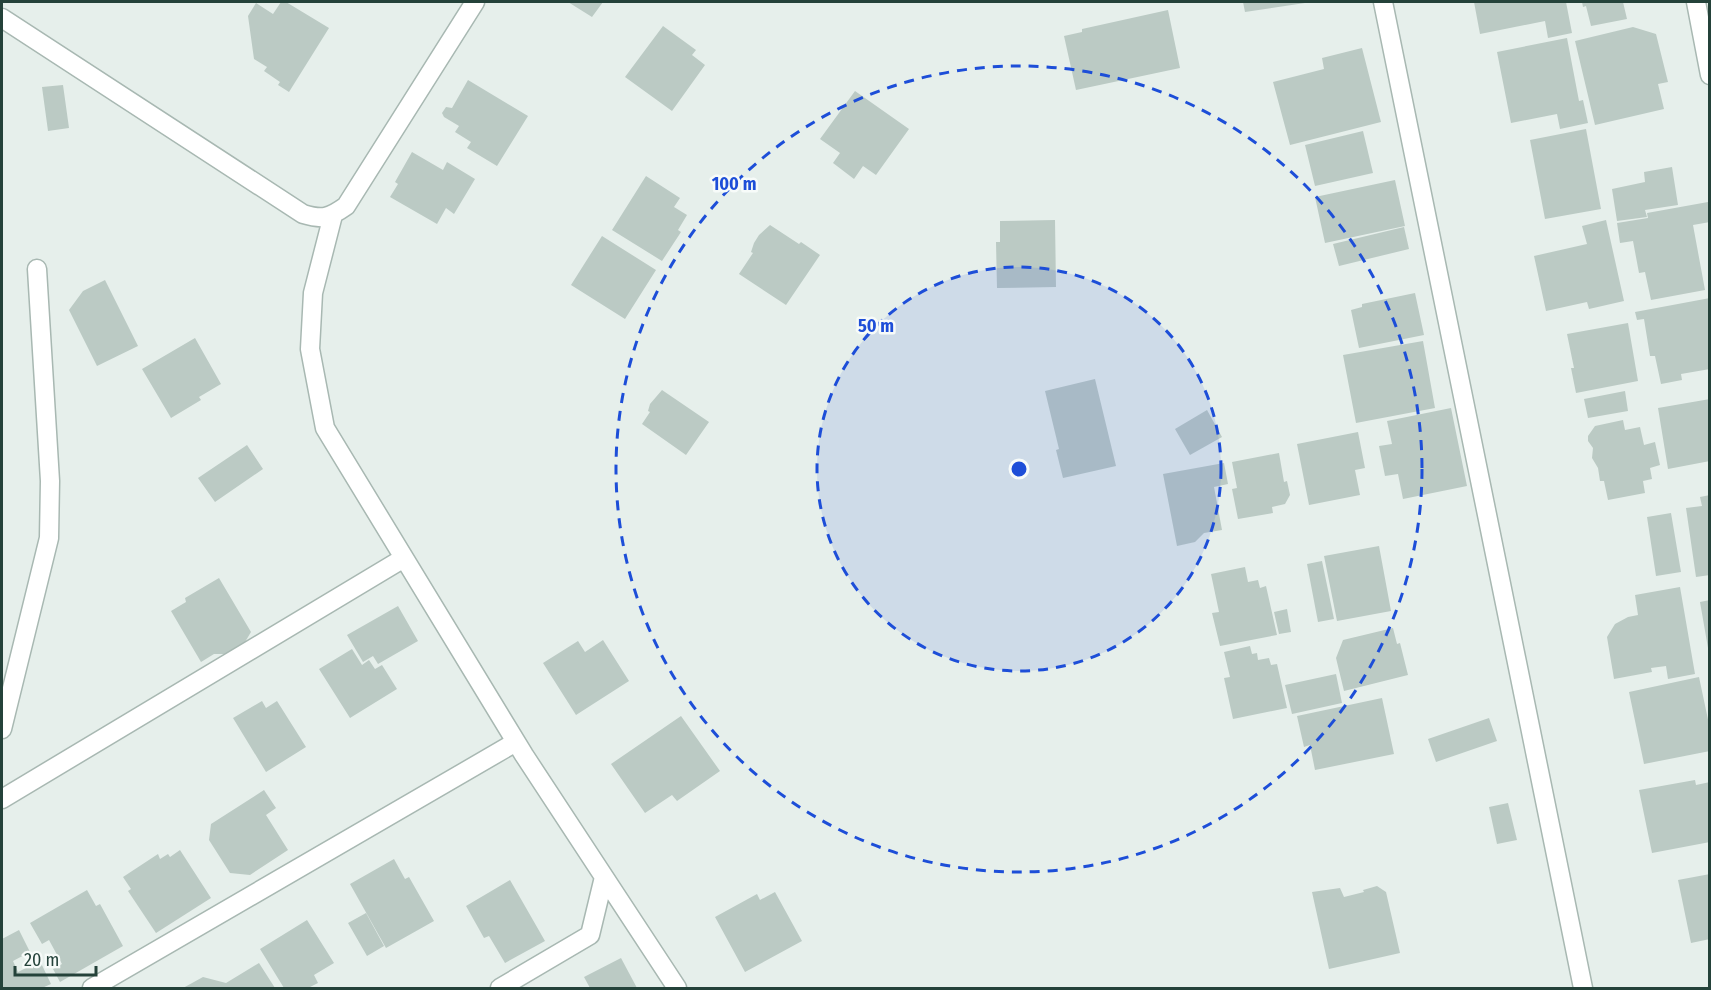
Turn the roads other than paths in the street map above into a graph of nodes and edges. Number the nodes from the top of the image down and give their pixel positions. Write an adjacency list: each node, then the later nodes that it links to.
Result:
1 (475, 2): 6 (street)
2 (1383, 2): 16 (street)
3 (1696, 2): 5 (street)
4 (2, 18): 6 (street)
5 (1710, 75)
6 (333, 215): 8 (street)
7 (37, 269): 9 (street)
8 (404, 558): 10 (street); 11 (street)
9 (2, 729)
10 (516, 742): 12 (street); 13 (street)
11 (2, 800)
12 (604, 877): 14 (street); 15 (street)
13 (92, 988)
14 (500, 988)
15 (677, 988)
16 (1583, 988)

